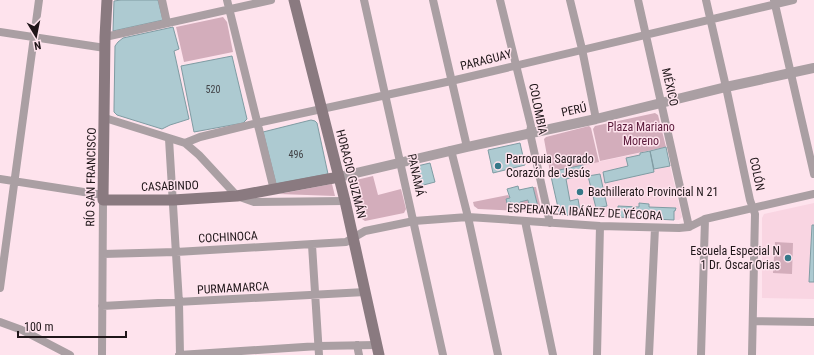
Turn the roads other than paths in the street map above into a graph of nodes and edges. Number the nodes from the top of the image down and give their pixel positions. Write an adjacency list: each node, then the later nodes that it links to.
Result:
1 (39, 0): 20 (street)
2 (107, 0): 21 (main road, RÍO SAN FRANCISCO)
3 (162, 0): 17 (street)
4 (227, 0): 15 (street)
5 (271, 0): 15 (street)
6 (294, 0): 30 (main road, HORACIO GUZMÁN)
7 (364, 0): 28 (street, PANAMÁ)
8 (433, 0): 26 (street)
9 (500, 0): 23 (street, COLOMBIA)
10 (570, 0): 22 (street)
11 (638, 0): 19 (street, MÉXICO)
12 (706, 0): 16 (street, COLÓN)
13 (793, 0): 14 (street, PARAGUAY)
14 (775, 2): 16 (street, PARAGUAY); 25 (street)
15 (229, 9): 17 (street); 33 (street)
16 (711, 19): 19 (street, PARAGUAY); 27 (street, COLÓN)
17 (168, 23): 21 (street)
18 (0, 32): 20 (street)
19 (646, 35): 22 (street, PARAGUAY); 29 (street, MÉXICO)
20 (34, 37): 21 (street); 43 (street)
21 (105, 42): 31 (main road, RÍO SAN FRANCISCO)
22 (582, 49): 23 (street, PARAGUAY); 32 (street)
23 (516, 65): 26 (street, PARAGUAY); 34 (street, COLOMBIA)
24 (814, 68): 25 (street, PERÚ)
25 (791, 73): 27 (street, PERÚ); 40 (street)
26 (451, 81): 28 (street, PARAGUAY); 37 (street)
27 (726, 87): 29 (street, PERÚ); 50 (street, COLÓN)
28 (386, 95): 30 (street, PARAGUAY); 39 (street, PANAMÁ)
29 (662, 103): 32 (street, PERÚ); 57 (street, MÉXICO)
30 (321, 109): 33 (street, PARAGUAY); 41 (main road, HORACIO GUZMÁN)
31 (105, 118): 35 (street); 47 (main road, RÍO SAN FRANCISCO)
32 (596, 119): 34 (street, PERÚ)
33 (257, 123): 36 (street, PARAGUAY); 44 (street)
34 (530, 133): 37 (street, PERÚ); 55 (street, COLOMBIA)
35 (169, 139): 36 (street); 48 (street)
36 (185, 143): 46 (street)
37 (467, 147): 38 (street, PERÚ)
38 (451, 150): 39 (street, PERÚ); 51 (street)
39 (401, 162): 41 (street, PERÚ); 53 (street, PANAMÁ)
40 (814, 174)
41 (339, 177): 44 (main road, CASABINDO); 49 (main road, HORACIO GUZMÁN)
42 (0, 179): 43 (street)
43 (14, 181): 47 (street); 63 (street)
44 (274, 190): 46 (main road, CASABINDO)
45 (814, 194): 50 (street, ESPERANZA IBÁÑEZ DE YÉCORA)
46 (237, 196): 48 (main road, CASABINDO); 49 (street, CASABINDO)
47 (103, 198): 48 (main road, CASABINDO); 62 (street, RÍO SAN FRANCISCO)
48 (173, 200): 61 (street)
49 (345, 200): 59 (main road, HORACIO GUZMÁN)
50 (752, 209): 52 (street, ESPERANZA IBÁÑEZ DE YÉCORA); 68 (street, COLÓN)
51 (468, 217): 53 (street, ESPERANZA IBÁÑEZ DE YÉCORA); 54 (street, ESPERANZA IBÁÑEZ DE YÉCORA); 80 (street)
52 (705, 219): 57 (street, ESPERANZA IBÁÑEZ DE YÉCORA); 84 (street)
53 (414, 221): 59 (street, ESPERANZA IBÁÑEZ DE YÉCORA); 79 (street, PANAMÁ)
54 (525, 221): 55 (street, ESPERANZA IBÁÑEZ DE YÉCORA); 81 (street)
55 (550, 223): 56 (street, ESPERANZA IBÁÑEZ DE YÉCORA)
56 (600, 226): 58 (street, ESPERANZA IBÁÑEZ DE YÉCORA); 82 (street)
57 (689, 227): 58 (street, ESPERANZA IBÁÑEZ DE YÉCORA)
58 (655, 228): 83 (street)
59 (354, 239): 60 (street, COCHINOCA); 64 (main road, HORACIO GUZMÁN)
60 (312, 245): 61 (street, COCHINOCA); 65 (street)
61 (176, 252): 62 (street, COCHINOCA); 66 (street)
62 (103, 254): 67 (street, RÍO SAN FRANCISCO)
63 (0, 288)
64 (365, 292): 65 (street, PURMAMARCA); 73 (main road, HORACIO GUZMÁN)
65 (316, 295): 66 (street, PURMAMARCA); 72 (street)
66 (179, 303): 67 (street, PURMAMARCA); 76 (street)
67 (102, 306): 75 (street, RÍO SAN FRANCISCO)
68 (753, 321): 70 (street); 85 (street, COLÓN)
69 (0, 322): 74 (street)
70 (814, 322)
71 (358, 345): 72 (street); 73 (street); 78 (street)
72 (318, 346): 76 (street); 77 (street)
73 (378, 350)
74 (70, 355)
75 (102, 355)
76 (180, 355)
77 (319, 355)
78 (359, 355)
79 (444, 355)
80 (498, 355)
81 (553, 355)
82 (597, 355)
83 (649, 355)
84 (701, 355)
85 (752, 355)

